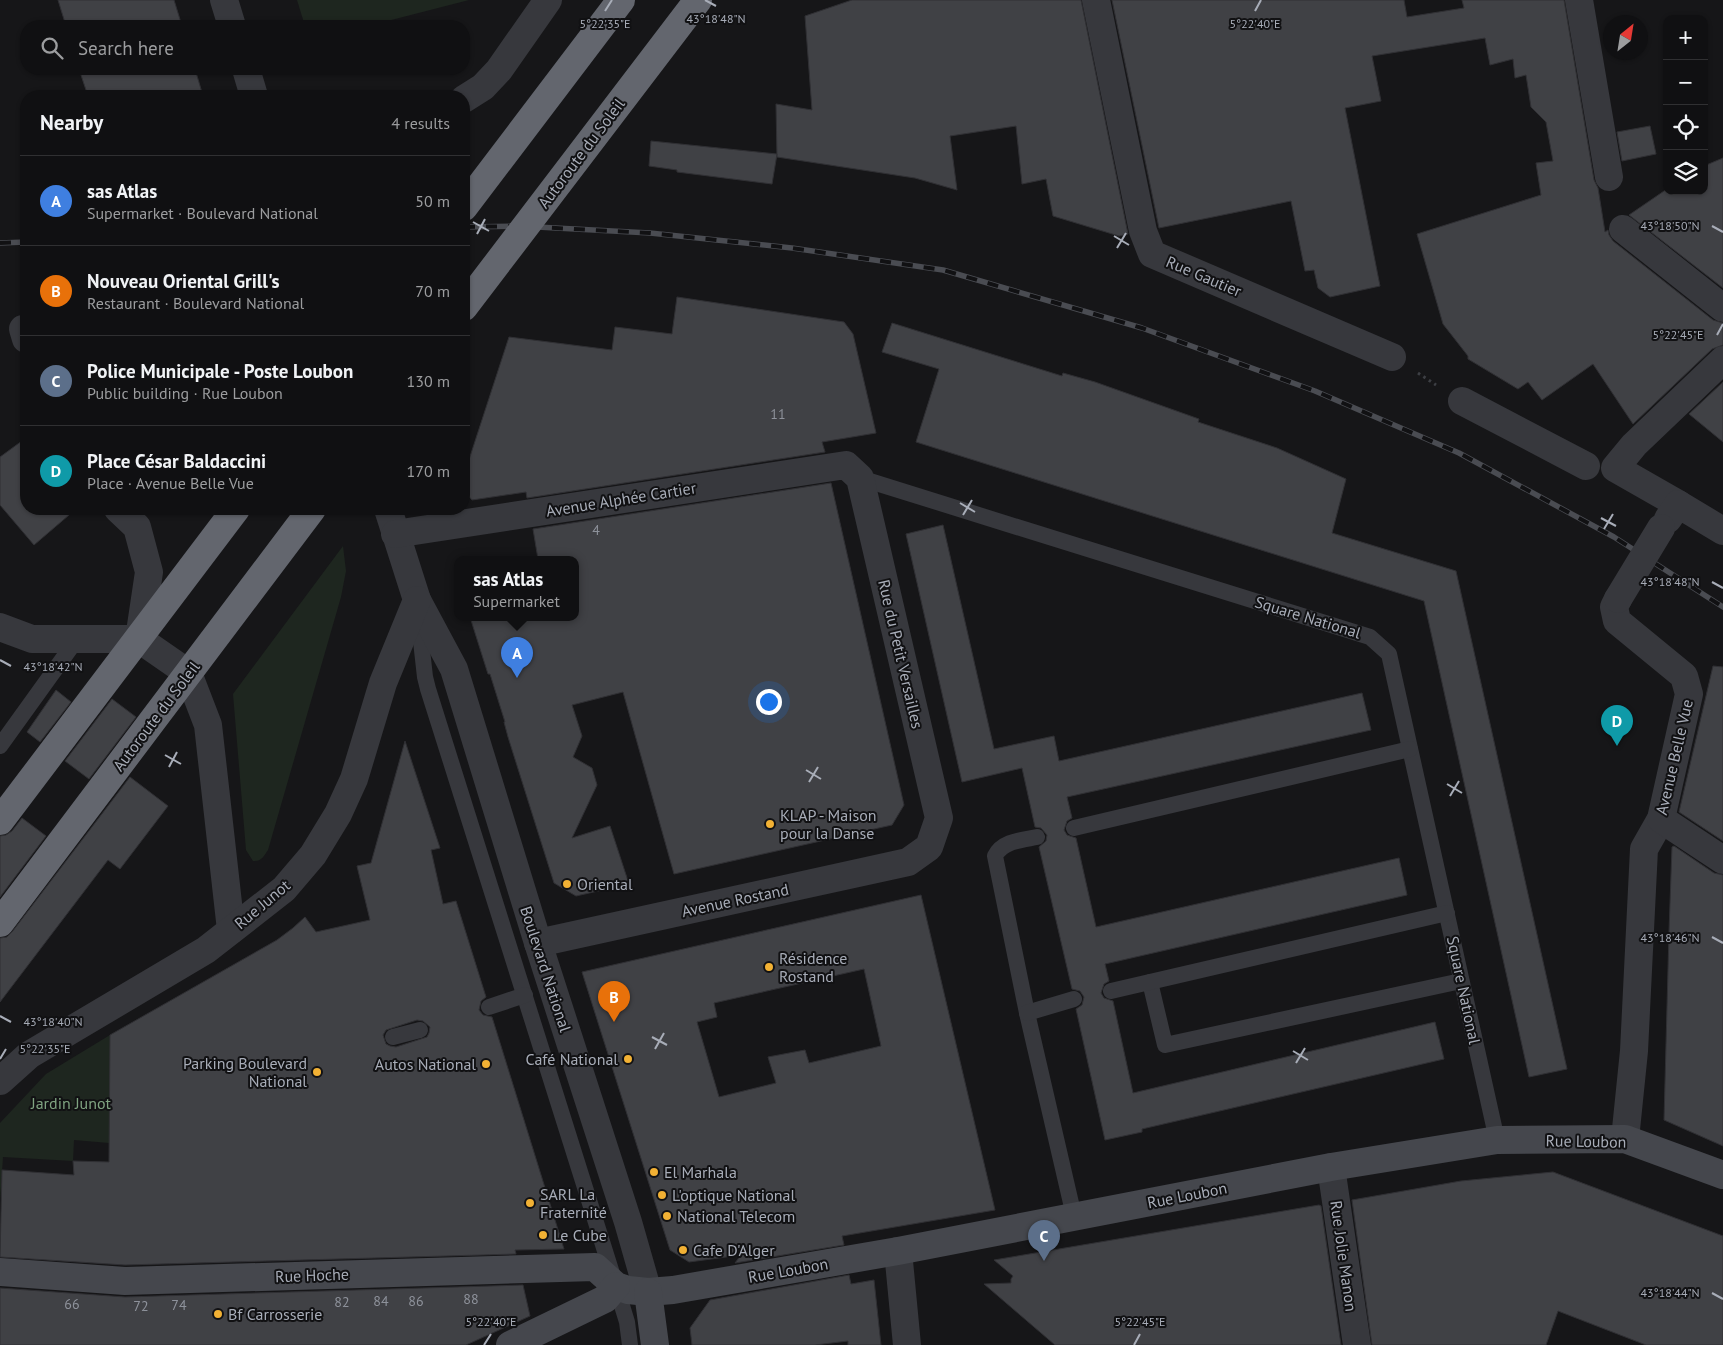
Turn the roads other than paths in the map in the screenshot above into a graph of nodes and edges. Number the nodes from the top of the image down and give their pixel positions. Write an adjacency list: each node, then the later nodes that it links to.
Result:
1 (224, 0): 7 (street)
2 (548, 0): 10 (street)
3 (621, 0): 12 (highway)
4 (698, 0): 14 (highway, Autoroute du Soleil, bridge)
5 (1096, 0): 16 (street, Rue Gautier)
6 (1579, 0): 11 (street)
7 (230, 20)
8 (248, 75): 9 (street)
9 (252, 90)
10 (470, 95)
11 (1609, 177)
12 (470, 199)
13 (1622, 229): 15 (street)
14 (470, 298)
15 (1723, 308)
16 (1392, 357)
17 (1723, 360): 21 (street)
18 (1462, 401): 19 (street)
19 (1586, 466)
20 (853, 472): 22 (street, Avenue Alphée Cartier); 34 (lane, Square National); 39 (street, Rue du Petit Versailles)
21 (1678, 504): 28 (street); 35 (street, Avenue Belle Vue, bridge)
22 (470, 513)
23 (124, 515): 32 (street)
24 (231, 515): 36 (highway, bridge)
25 (307, 515): 42 (highway, Autoroute du Soleil, bridge)
26 (448, 515): 27 (street, Avenue Alphée Cartier)
27 (391, 521): 29 (street, Boulevard National)
28 (1723, 531)
29 (417, 600): 43 (street, Rue Junot); 44 (street, Boulevard National); 45 (lane, Boulevard National)
30 (0, 627): 31 (street)
31 (77, 639): 32 (street); 33 (lane)
32 (139, 639): 43 (street)
33 (0, 746)
34 (1410, 749): 37 (lane); 41 (lane, Square National)
35 (1661, 820): 40 (street); 56 (street, Avenue Belle Vue)
36 (0, 821)
37 (1074, 828)
38 (1037, 837): 52 (lane)
39 (928, 847): 44 (street, Avenue Rostand)
40 (1723, 860)
41 (1447, 913): 46 (lane, Square National); 47 (lane)
42 (0, 923)
43 (231, 930): 55 (street, Rue Junot)
44 (538, 943): 45 (lane); 64 (street, Boulevard National)
45 (510, 950): 49 (lane, Boulevard National)
46 (1461, 980): 47 (lane); 57 (lane, Square National)
47 (1150, 982): 48 (lane)
48 (1111, 991)
49 (525, 995): 51 (lane); 63 (lane, Boulevard National)
50 (1074, 999): 52 (lane)
51 (489, 1007)
52 (1027, 1013): 60 (lane)
53 (420, 1030): 54 (lane)
54 (393, 1037)
55 (0, 1081)
56 (1625, 1139): 57 (street, Rue Loubon); 59 (street, Rue Loubon)
57 (1497, 1140): 58 (street, Rue Loubon)
58 (1331, 1168): 60 (street, Rue Loubon); 69 (street, Rue Jolie Manon)
59 (1723, 1175)
60 (1074, 1216): 61 (street, Rue Loubon)
61 (898, 1251): 64 (street, Rue Loubon); 68 (street)
62 (0, 1272): 63 (street, Rue Hoche)
63 (616, 1286): 64 (street, Rue Loubon); 65 (street); 66 (lane, Boulevard National)
64 (648, 1292): 67 (street, Boulevard National)
65 (510, 1345)
66 (630, 1345)
67 (655, 1345)
68 (907, 1345)
69 (1357, 1345)

